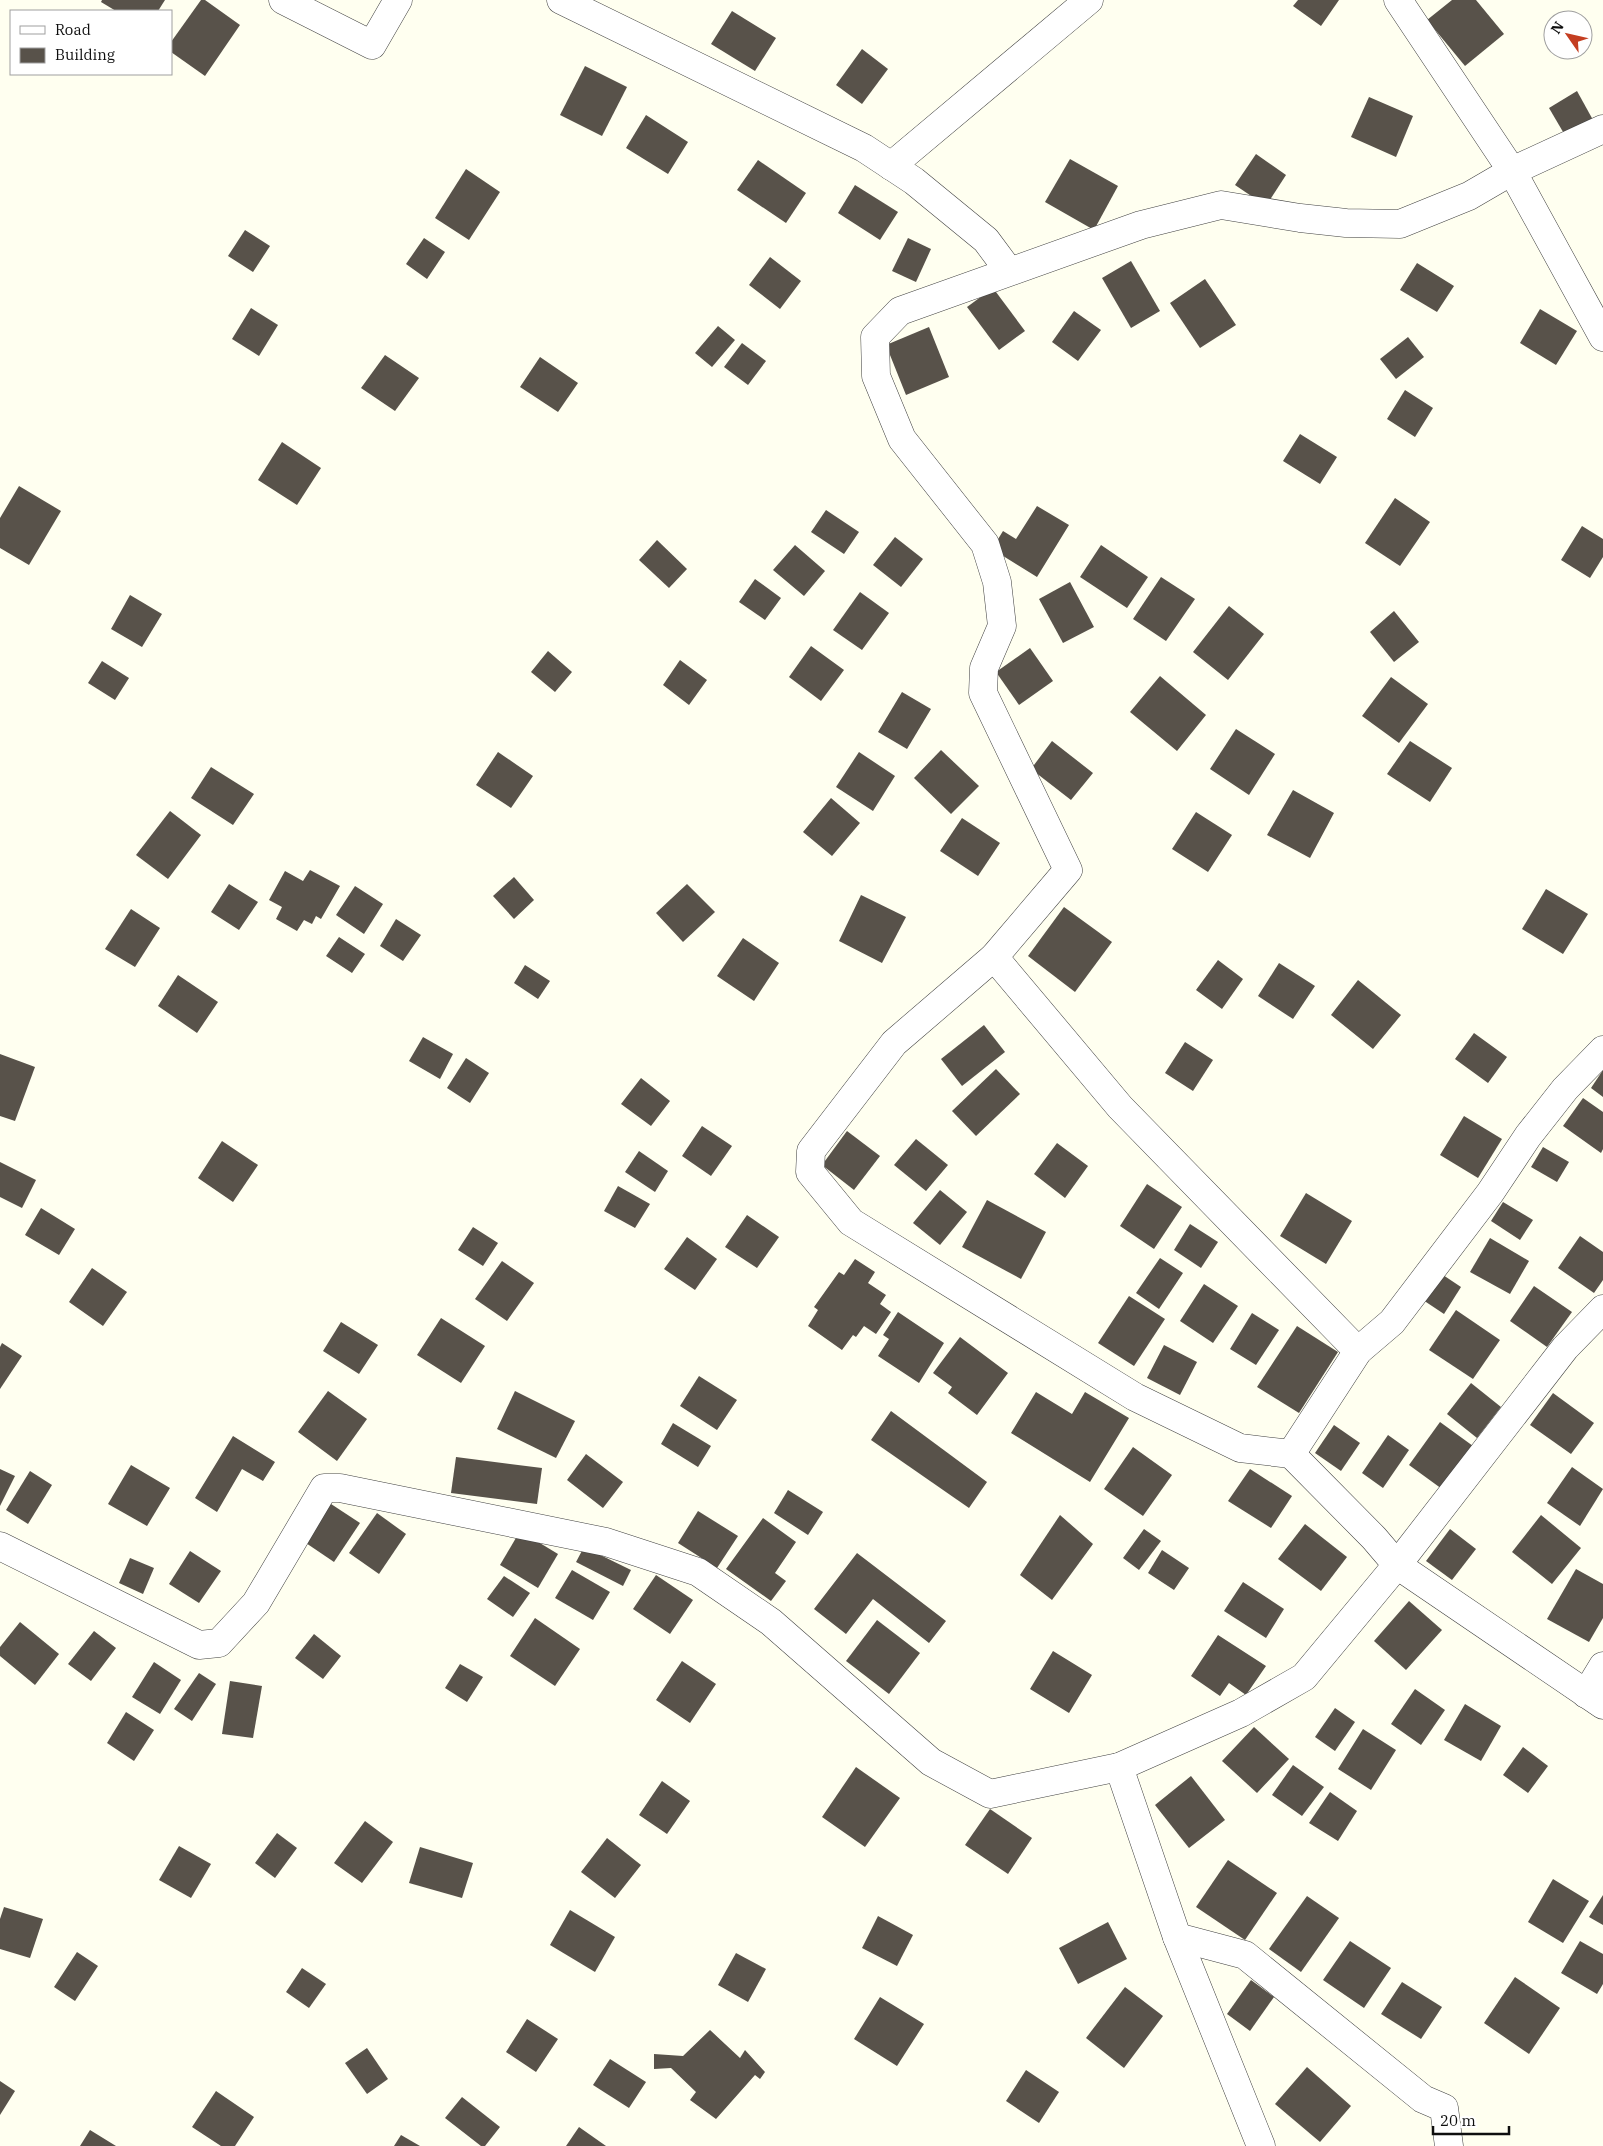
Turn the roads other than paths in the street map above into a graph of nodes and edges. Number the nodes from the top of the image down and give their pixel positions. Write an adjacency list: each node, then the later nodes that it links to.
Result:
1 (283, 0): 2 (street)
2 (398, 0)
3 (561, 0): 7 (street)
4 (1089, 0): 7 (street)
5 (1398, 0): 8 (street)
6 (1603, 129): 8 (street)
7 (891, 166): 9 (street)
8 (1512, 171): 9 (street); 10 (street)
9 (1010, 271): 11 (street)
10 (1603, 337)
11 (994, 957): 14 (street); 15 (street)
12 (1603, 1050): 14 (street)
13 (1603, 1309): 17 (street)
14 (1358, 1351): 15 (street)
15 (1291, 1454): 17 (street)
16 (0, 1546): 20 (street)
17 (1397, 1566): 19 (street); 20 (street)
18 (1603, 1666): 19 (street)
19 (1594, 1700)
20 (1118, 1767): 21 (street)
21 (1177, 1937): 22 (street); 23 (street)
22 (1261, 2146)
23 (1449, 2146)

